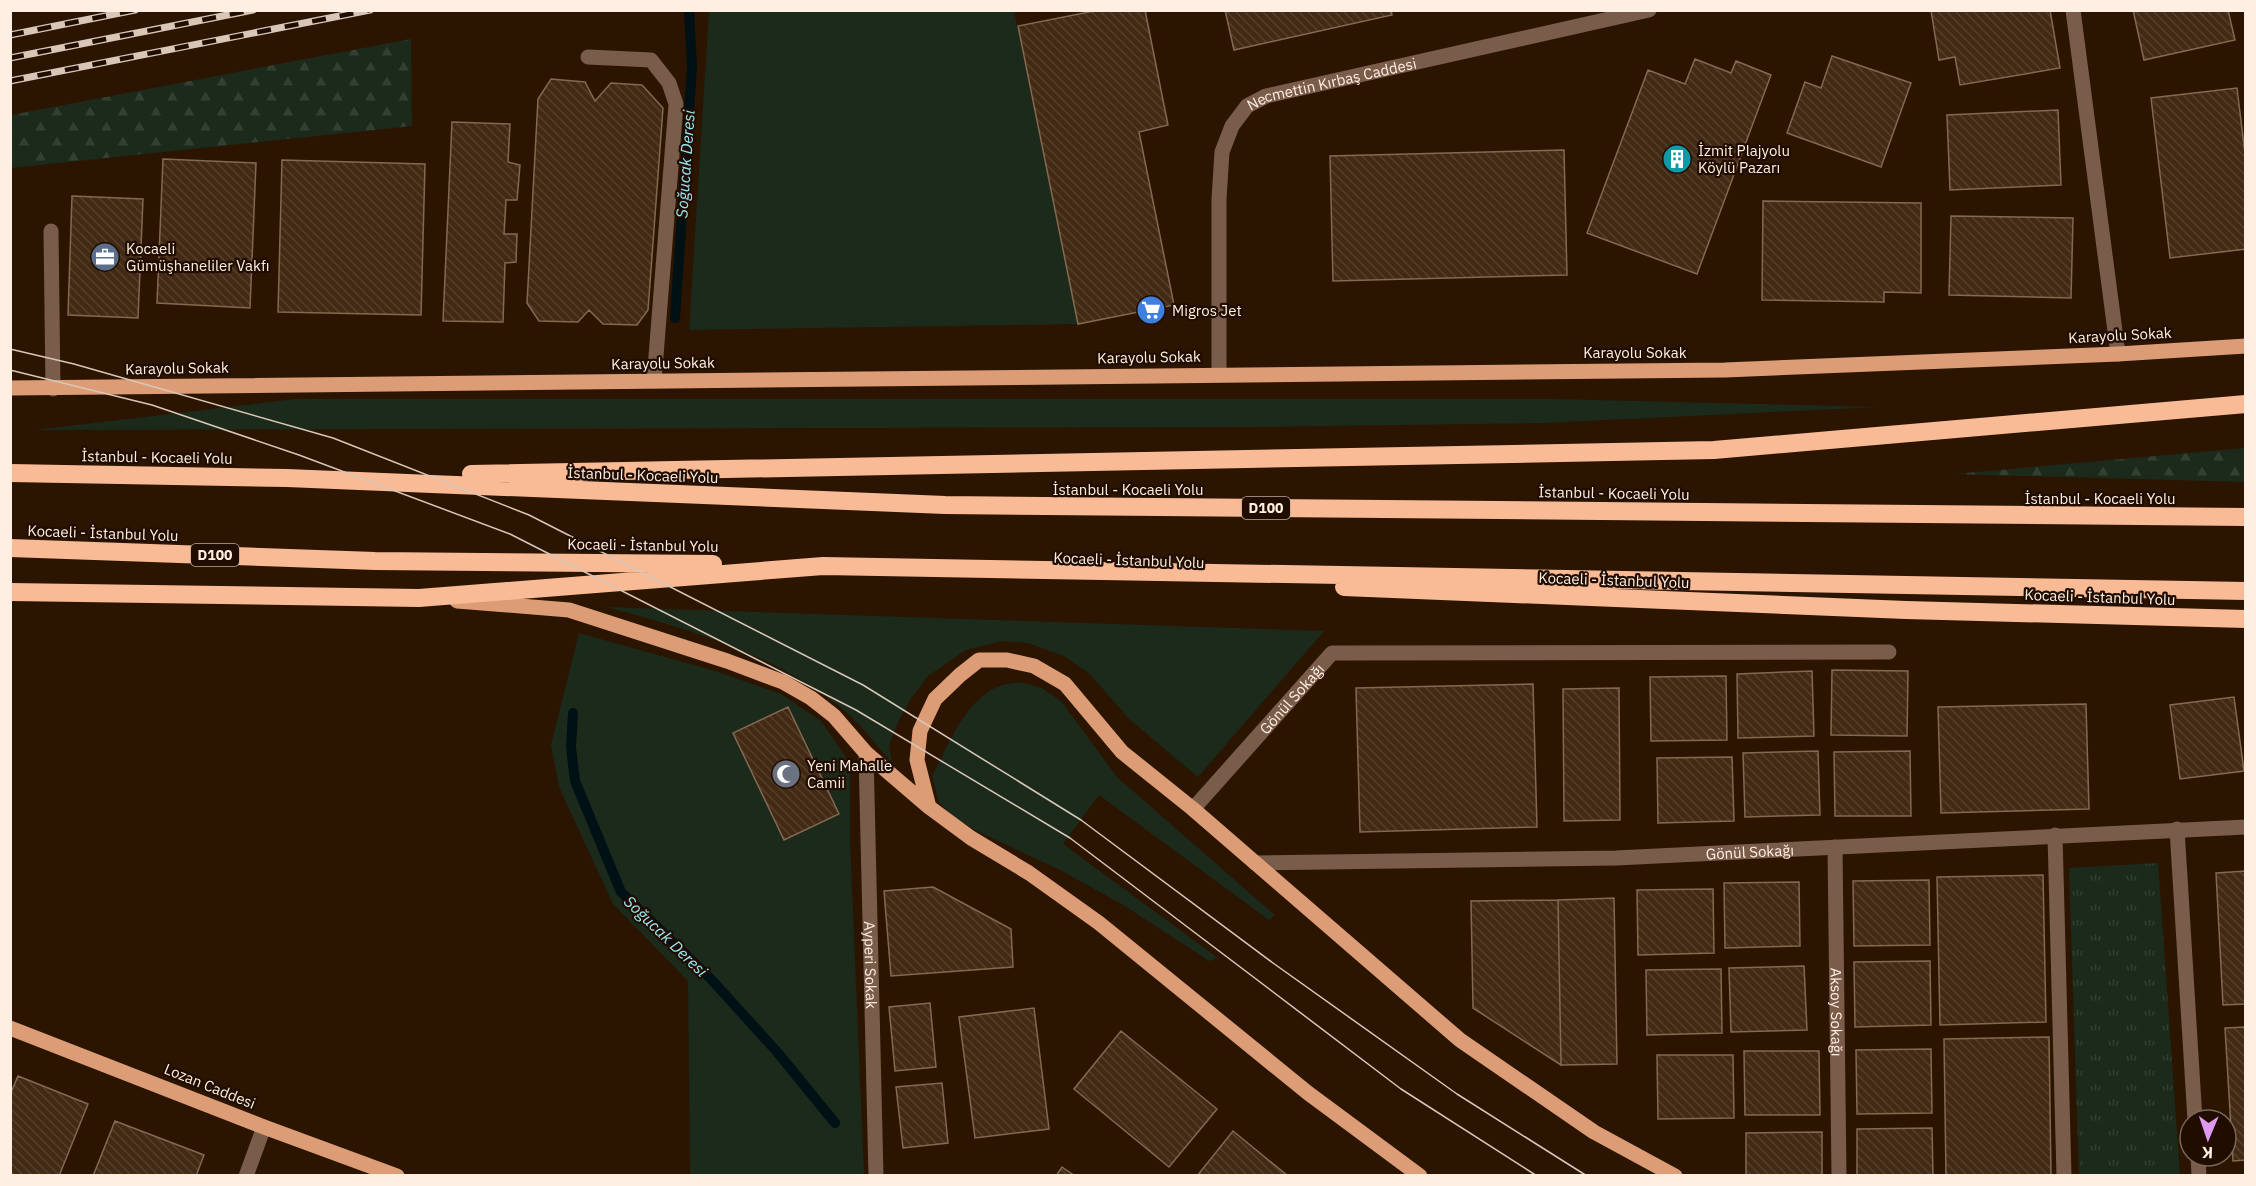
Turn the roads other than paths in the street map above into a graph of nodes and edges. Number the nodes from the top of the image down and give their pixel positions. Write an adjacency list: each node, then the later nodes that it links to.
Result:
1 (1649, 10): 7 (street, Necmettin Kırbaş Caddesi)
2 (2073, 10): 6 (street)
3 (588, 57): 8 (street)
4 (51, 231): 10 (street)
5 (2246, 346): 6 (main road, Karayolu Sokak)
6 (2118, 354): 7 (main road, Karayolu Sokak)
7 (1219, 374): 8 (main road, Karayolu Sokak)
8 (654, 381): 10 (main road, Karayolu Sokak)
9 (10, 388): 10 (main road)
10 (53, 389): 11 (main road)
11 (10, 397)
12 (2246, 404): 14 (highway)
13 (10, 472): 14 (highway, İstanbul - Kocaeli Yolu / D100)
14 (287, 478): 15 (highway, İstanbul - Kocaeli Yolu / D100)
15 (2246, 517)
16 (10, 548): 17 (highway, Kocaeli - İstanbul Yolu / D100)
17 (823, 566): 18 (highway); 20 (highway); 21 (highway, Kocaeli - İstanbul Yolu / D100)
18 (2246, 591)
19 (10, 592): 20 (highway)
20 (419, 598): 23 (main road)
21 (2246, 618)
22 (1889, 652): 25 (street, Gönül Sokağı)
23 (866, 753): 24 (main road); 36 (street, Ayperi Sokak)
24 (929, 807): 25 (main road); 37 (main road)
25 (1192, 809): 30 (main road)
26 (2246, 827): 27 (street, Gönül Sokağı)
27 (2177, 829): 28 (street, Gönül Sokağı); 32 (street)
28 (2055, 836): 29 (street, Gönül Sokağı); 40 (street)
29 (1835, 847): 30 (street, Gönül Sokağı); 39 (street, Aksoy Sokağı)
30 (1255, 863): 38 (main road)
31 (10, 1028): 33 (main road, Lozan Caddesi)
32 (2194, 1108)
33 (264, 1126): 34 (street); 35 (main road, Lozan Caddesi)
34 (246, 1176)
35 (397, 1176)
36 (876, 1176)
37 (1420, 1176)
38 (1675, 1176)
39 (1839, 1176)
40 (2064, 1176)

